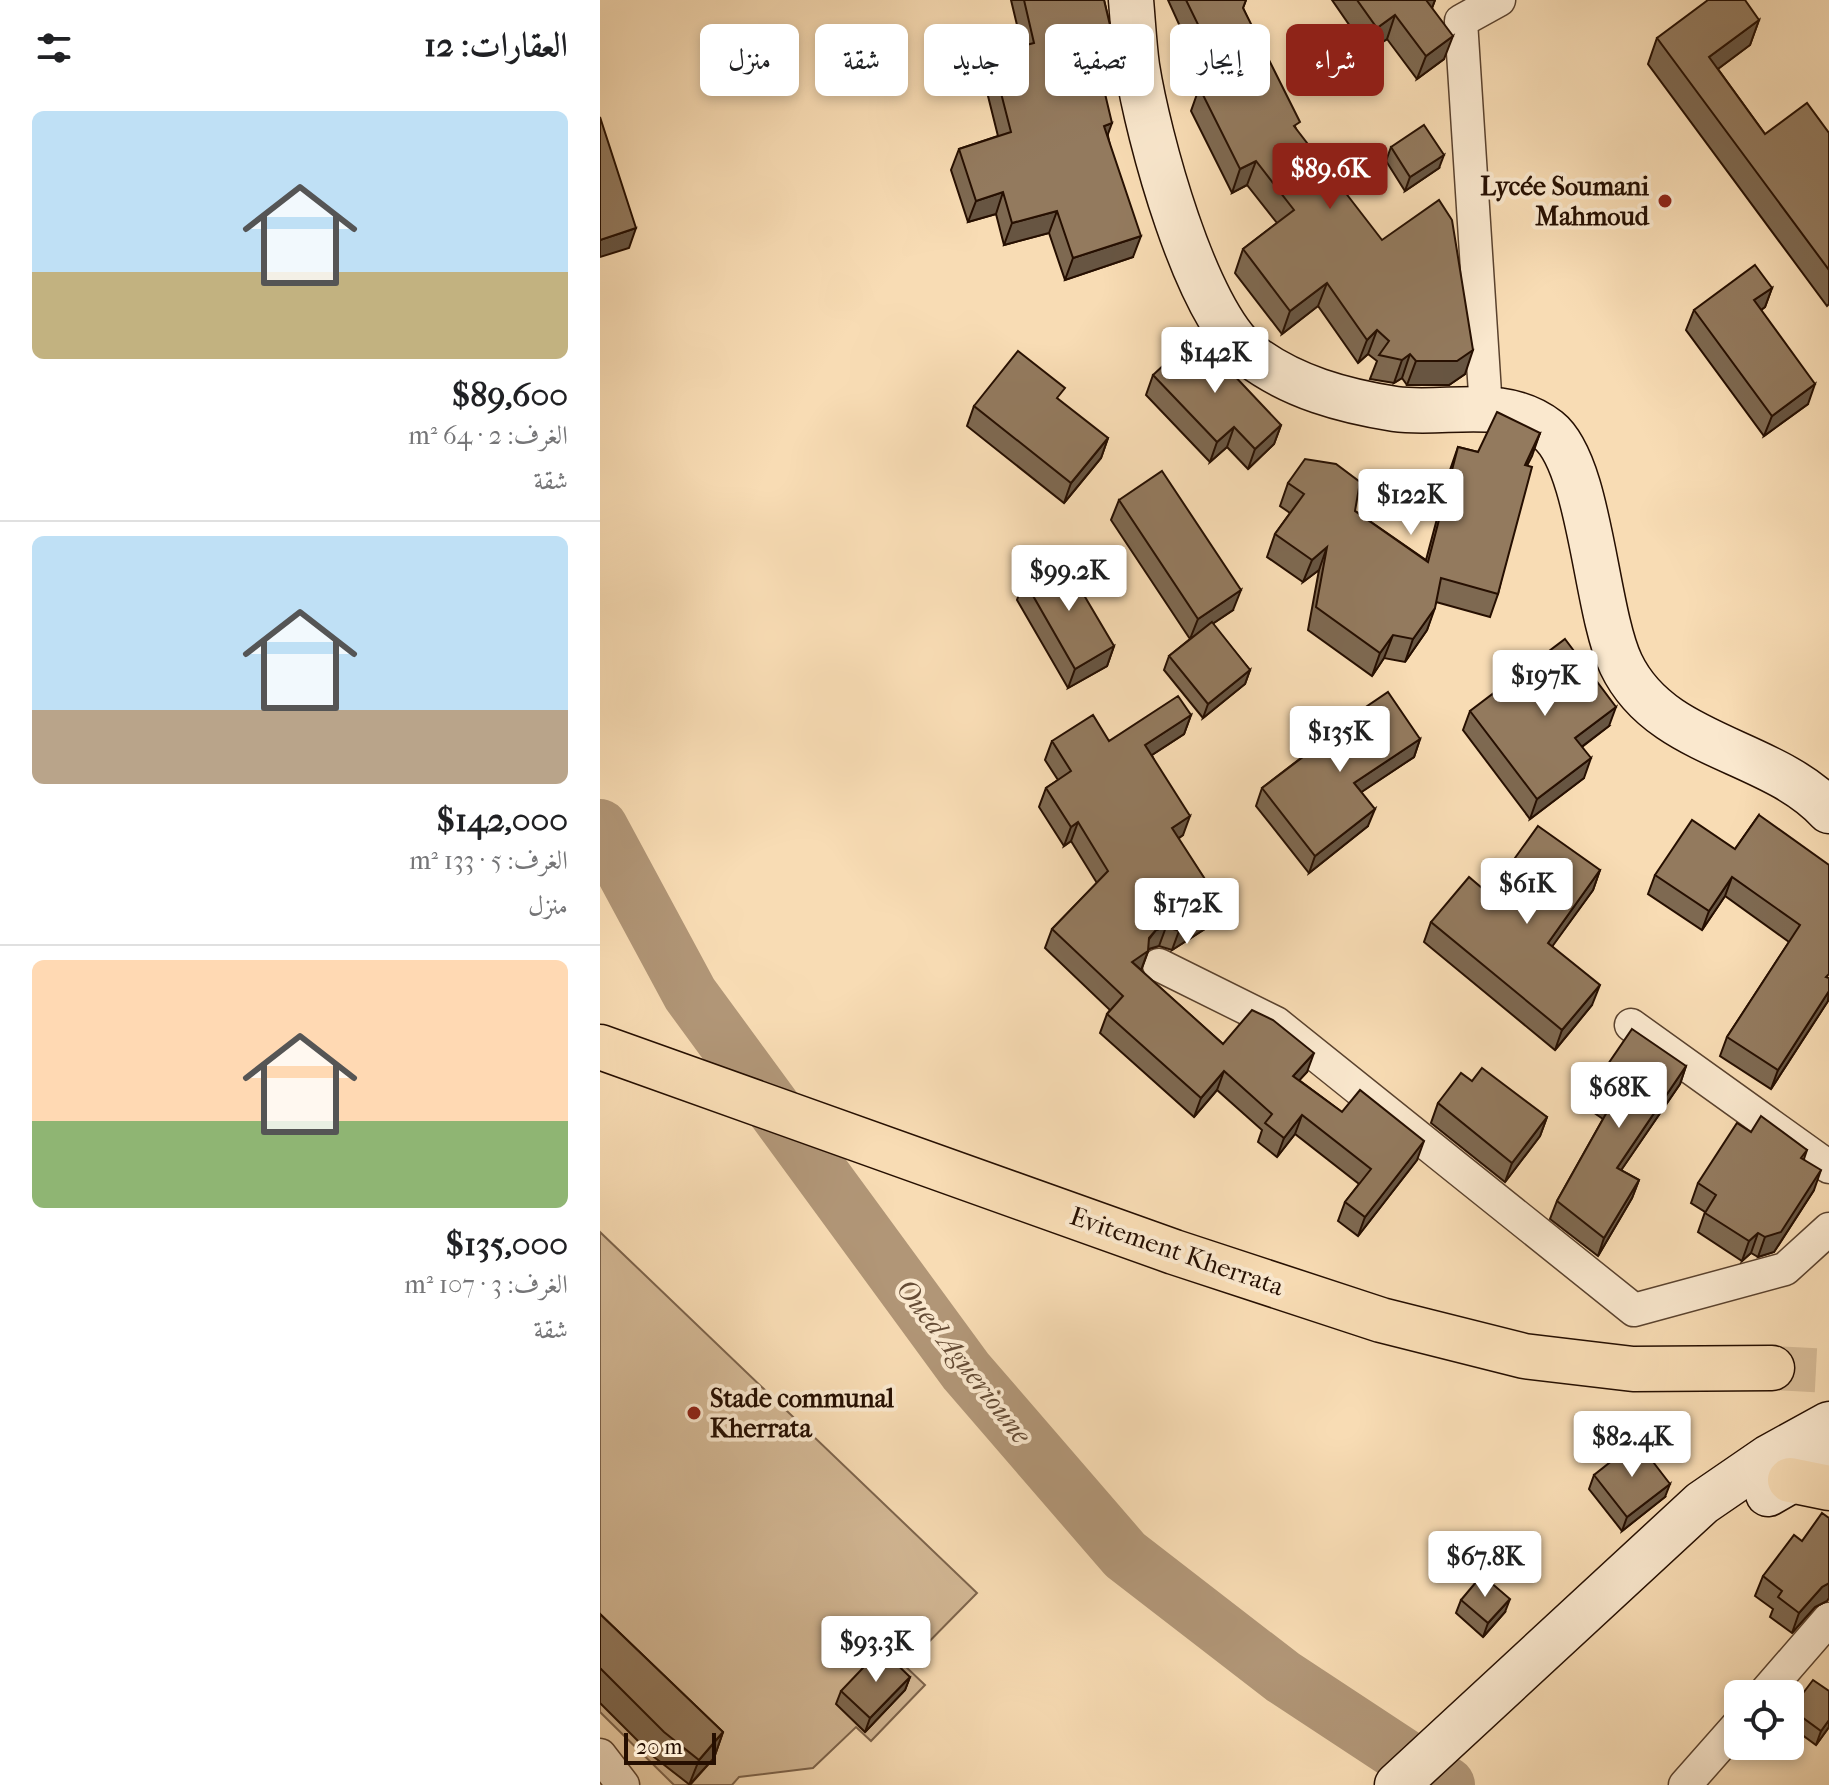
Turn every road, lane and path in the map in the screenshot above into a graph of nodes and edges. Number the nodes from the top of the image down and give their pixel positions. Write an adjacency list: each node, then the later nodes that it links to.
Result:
1 (1131, 0): 4 (main road)
2 (1499, 0): 3 (street)
3 (1460, 11): 4 (street)
4 (1486, 409): 5 (main road)
5 (1829, 811)
6 (1159, 965): 10 (street)
7 (1631, 1025): 9 (street)
8 (600, 1047): 11 (main road, Evitement Kherrata)
9 (1829, 1167)
10 (1829, 1229)
11 (1772, 1368)
12 (1829, 1424): 15 (main road)
13 (1829, 1459): 14 (main road)
14 (1810, 1484): 15 (main road)
15 (1624, 1578): 21 (main road)
16 (1829, 1619): 17 (street)
17 (1776, 1680)
18 (1724, 1741): 22 (street)
19 (600, 1755): 20 (street)
20 (623, 1785)
21 (1397, 1785)
22 (1685, 1785)

